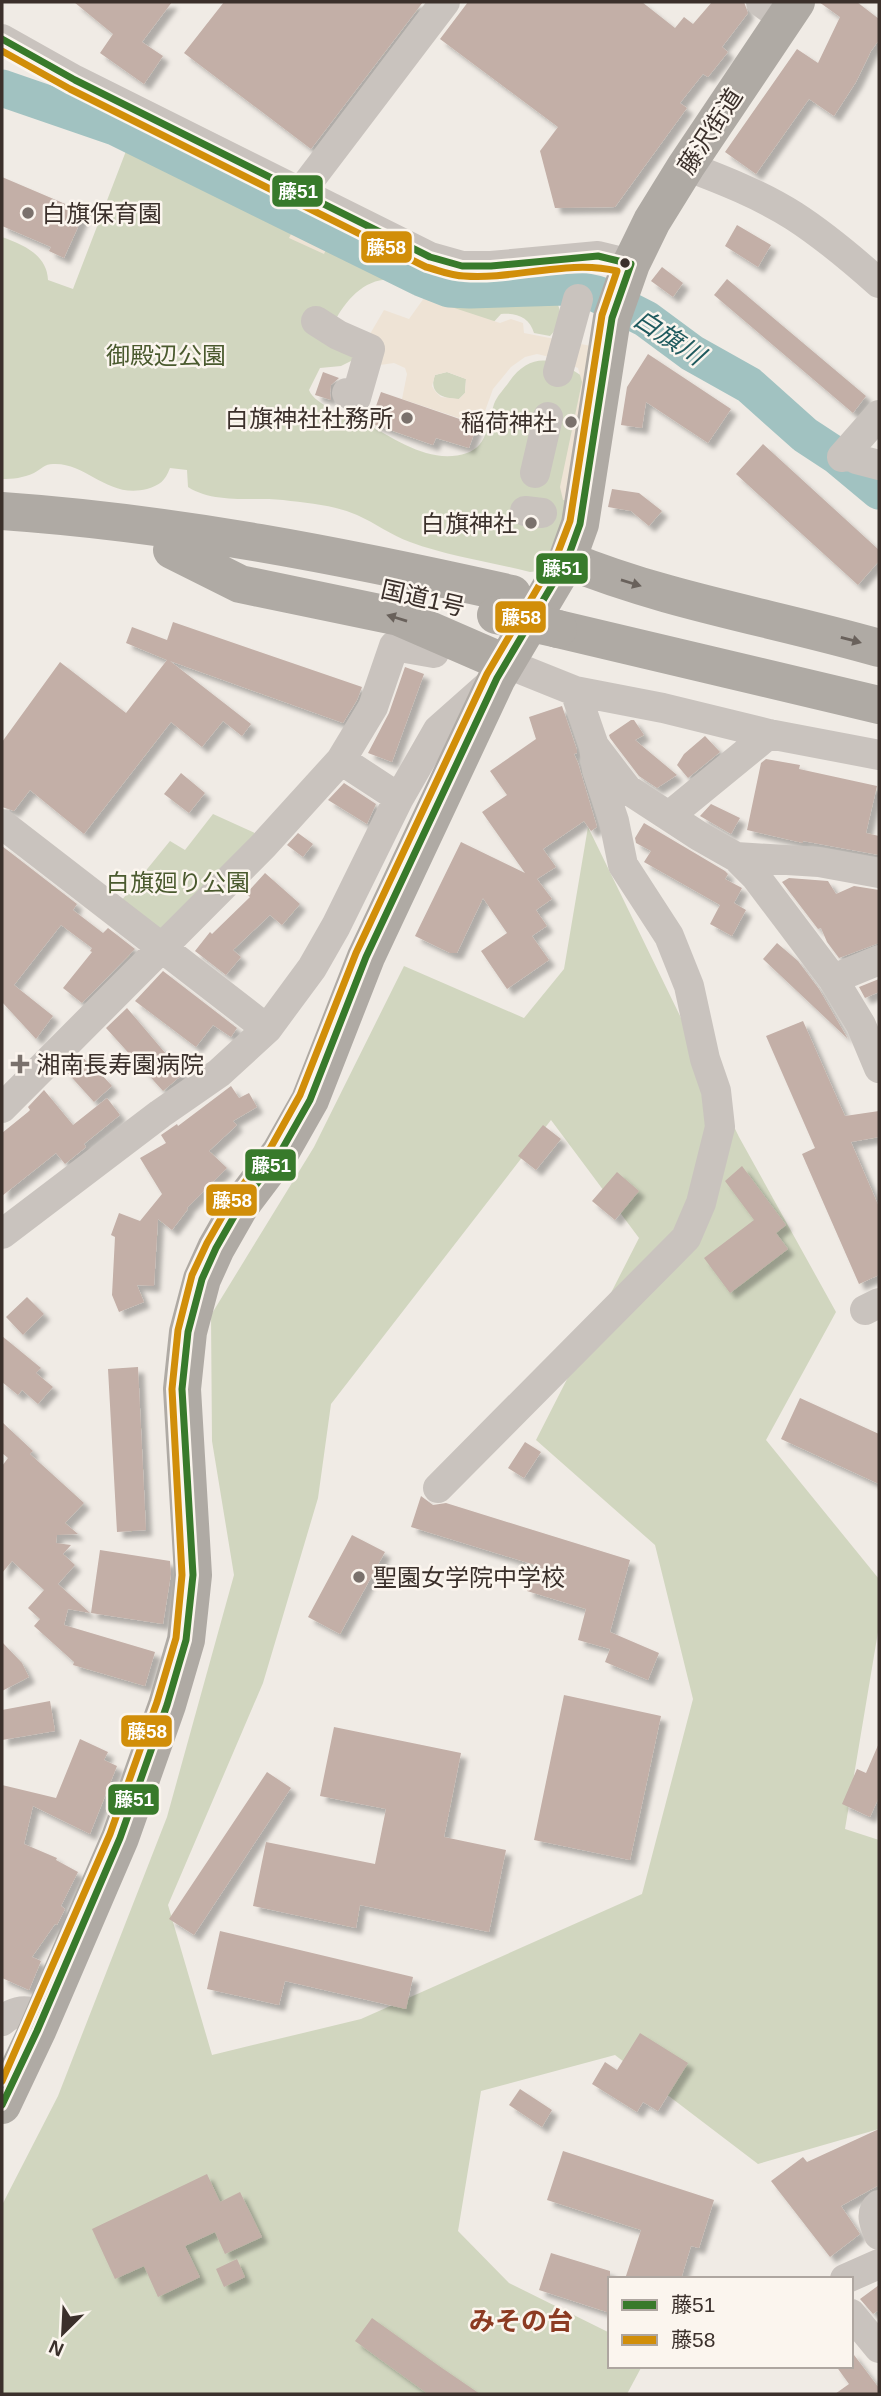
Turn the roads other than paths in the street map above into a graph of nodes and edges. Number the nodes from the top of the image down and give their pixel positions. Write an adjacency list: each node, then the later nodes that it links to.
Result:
1 (445, 2): 5 (street)
2 (780, 7): 4 (highway, 藤沢街道)
3 (2, 39): 5 (street)
4 (686, 166): 6 (street); 7 (highway, 藤沢街道)
5 (300, 193): 7 (street)
6 (879, 283)
7 (621, 293): 19 (highway, 藤沢街道)
8 (578, 299): 10 (street)
9 (316, 321): 11 (street)
10 (558, 372)
11 (347, 393)
12 (879, 415): 14 (street)
13 (548, 417): 15 (street)
14 (879, 465)
15 (534, 502)
16 (2, 512): 20 (highway, 国道1号)
17 (2, 534): 18 (highway, 国道1号)
18 (172, 551): 20 (highway, 国道1号); 24 (highway, one-way to 18)
19 (567, 560): 22 (highway, one-way to 22); 24 (highway, 藤沢街道)
20 (504, 604): 21 (highway, 国道1号, bridge)
21 (565, 619): 25 (highway, 国道1号); 27 (highway, 国道1号)
22 (879, 648)
23 (434, 653): 31 (street)
24 (501, 671): 26 (street); 32 (street); 45 (highway, 藤沢街道)
25 (879, 681)
26 (575, 691): 28 (street); 29 (street)
27 (879, 705)
28 (769, 734): 30 (street); 33 (street)
29 (594, 746): 33 (street); 44 (street)
30 (878, 756)
31 (341, 760): 32 (street); 37 (street)
32 (399, 798): 40 (street)
33 (669, 816): 35 (street)
34 (2, 824): 37 (street)
35 (736, 857): 36 (street); 39 (street)
36 (879, 873)
37 (163, 947): 40 (street); 42 (street)
38 (879, 960): 39 (street)
39 (833, 979): 41 (street)
40 (267, 1028): 43 (street)
41 (879, 1068)
42 (2, 1108)
43 (2, 1234)
44 (438, 1488)
45 (44, 2014): 46 (street); 47 (highway, 藤沢街道)
46 (2, 2021)
47 (2, 2105)
48 (879, 2204): 49 (street)
49 (879, 2235)
50 (879, 2264): 51 (street)
51 (850, 2277)
52 (853, 2316): 53 (street)
53 (879, 2348)

